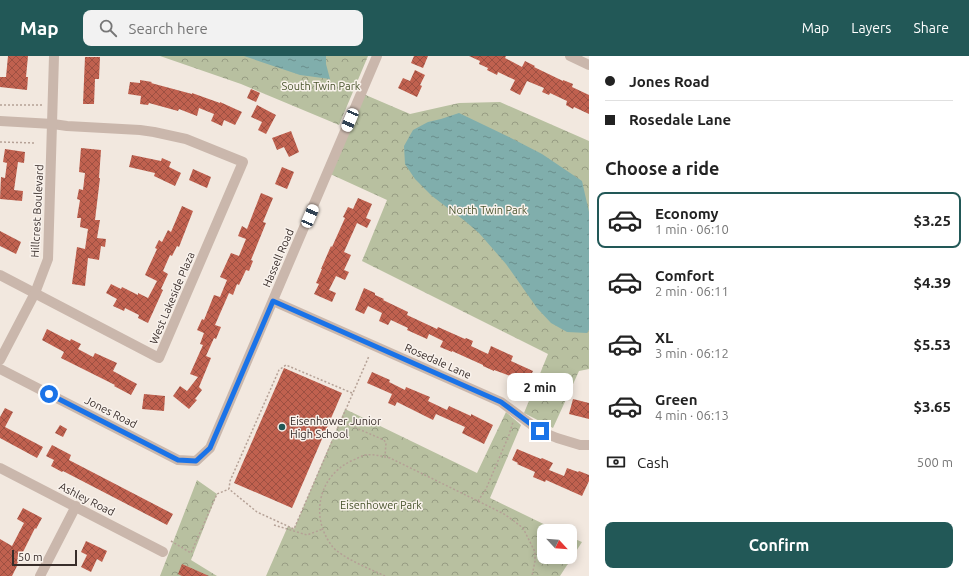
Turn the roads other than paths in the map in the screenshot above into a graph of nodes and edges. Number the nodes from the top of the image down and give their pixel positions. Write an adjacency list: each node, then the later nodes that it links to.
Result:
1 (54, 56): 6 (street, Hillcrest Boulevard)
2 (377, 56): 9 (street, Hassell Road)
3 (570, 56): 4 (street)
4 (589, 64)
5 (0, 121): 6 (street)
6 (53, 124): 8 (street, Hillcrest Boulevard); 8 (street, West Lakeside Plaza)
7 (0, 275): 8 (street)
8 (35, 293): 10 (street, Hillcrest Boulevard)
9 (273, 301): 12 (street, Rosedale Lane); 13 (street, Hassell Road)
10 (0, 360)
11 (0, 369): 13 (street, Jones Road)
12 (589, 445)
13 (210, 448)
14 (0, 468): 15 (street, Ashley Road)
15 (76, 506): 16 (street, Ashley Road); 17 (street)
16 (163, 552)
17 (40, 576)

